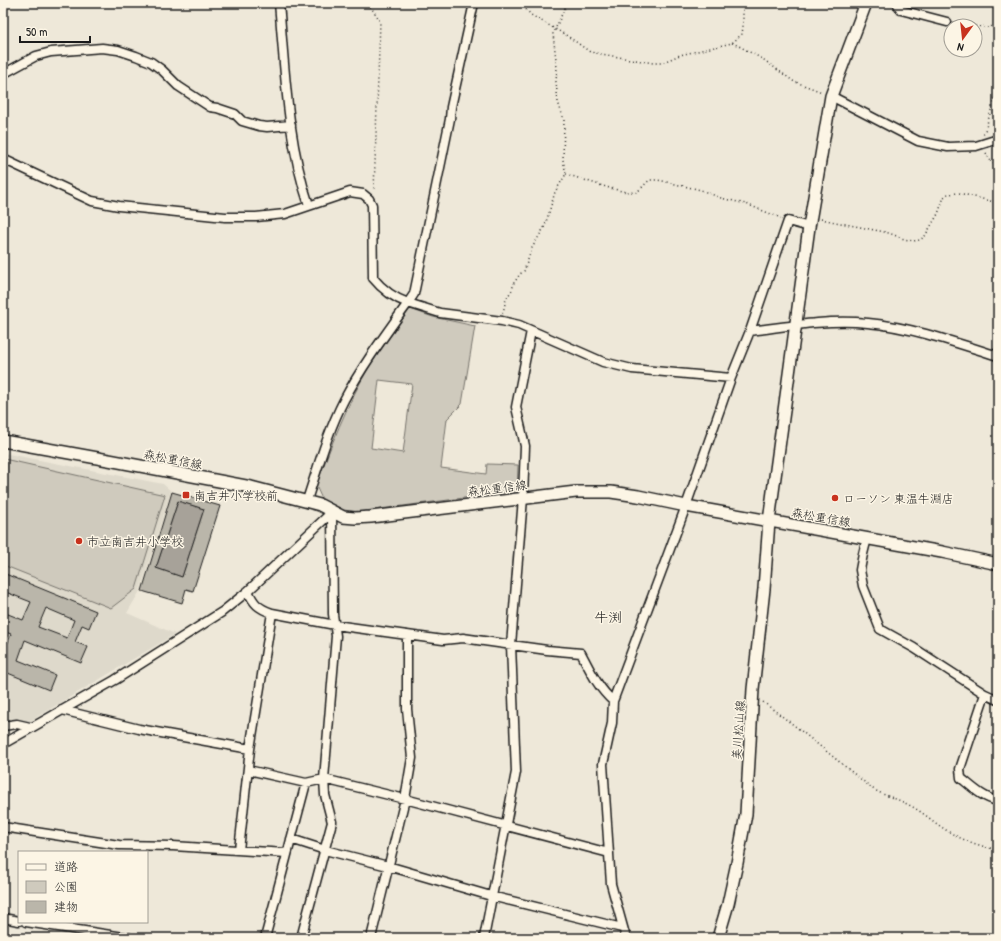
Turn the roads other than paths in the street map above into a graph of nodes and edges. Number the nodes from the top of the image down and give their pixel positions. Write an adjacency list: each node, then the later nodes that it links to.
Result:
1 (279, 3): 8 (street)
2 (474, 3): 13 (street)
3 (866, 3): 7 (main road, 美川松山線)
4 (897, 3): 5 (street)
5 (943, 21)
6 (3, 74): 8 (street)
7 (831, 96): 9 (street); 12 (main road, 美川松山線)
8 (291, 125): 11 (street)
9 (998, 139)
10 (3, 159): 11 (street)
11 (309, 205): 13 (street)
12 (809, 221): 14 (main road, 美川松山線); 16 (street)
13 (408, 303): 15 (street); 21 (street)
14 (795, 325): 16 (street); 17 (street); 24 (main road, 美川松山線)
15 (531, 330): 18 (street); 20 (street)
16 (750, 331): 18 (street)
17 (998, 356)
18 (731, 378): 22 (street)
19 (3, 441): 21 (main road, 森松重信線)
20 (523, 498): 22 (main road, 森松重信線); 23 (main road, 森松重信線); 31 (street)
21 (307, 500): 23 (main road, 森松重信線)
22 (686, 506): 24 (main road, 森松重信線); 34 (street)
23 (332, 512): 27 (street); 29 (street)
24 (769, 521): 25 (main road, 森松重信線); 64 (main road, 美川松山線)
25 (867, 538): 26 (main road, 森松重信線); 32 (street)
26 (998, 564)
27 (248, 591): 28 (street); 35 (street)
28 (272, 613): 29 (street); 39 (street)
29 (335, 625): 30 (street); 41 (street)
30 (407, 635): 31 (street); 43 (street)
31 (511, 645): 34 (street); 45 (street)
32 (985, 694): 33 (street); 44 (street)
33 (998, 700)
34 (613, 701): 50 (street)
35 (62, 710): 37 (street); 39 (street)
36 (3, 726): 37 (street)
37 (30, 727): 38 (street)
38 (3, 744)
39 (250, 749): 40 (street)
40 (248, 770): 42 (street); 48 (street)
41 (324, 779): 42 (street); 43 (street); 49 (street)
42 (306, 783): 47 (street)
43 (405, 799): 45 (street); 52 (street)
44 (998, 801)
45 (506, 825): 50 (street); 53 (street)
46 (3, 827): 48 (street)
47 (291, 839): 49 (street); 51 (street)
48 (239, 850): 51 (street)
49 (325, 850): 52 (street); 60 (street)
50 (609, 853): 57 (street)
51 (287, 854): 59 (street)
52 (388, 866): 53 (street); 61 (street)
53 (491, 896): 57 (street); 62 (street)
54 (3, 918): 55 (street)
55 (18, 921)
56 (32, 923): 58 (street)
57 (622, 928): 63 (street)
58 (130, 938)
59 (265, 938)
60 (301, 938)
61 (371, 938)
62 (484, 938)
63 (626, 938)
64 (718, 938)

